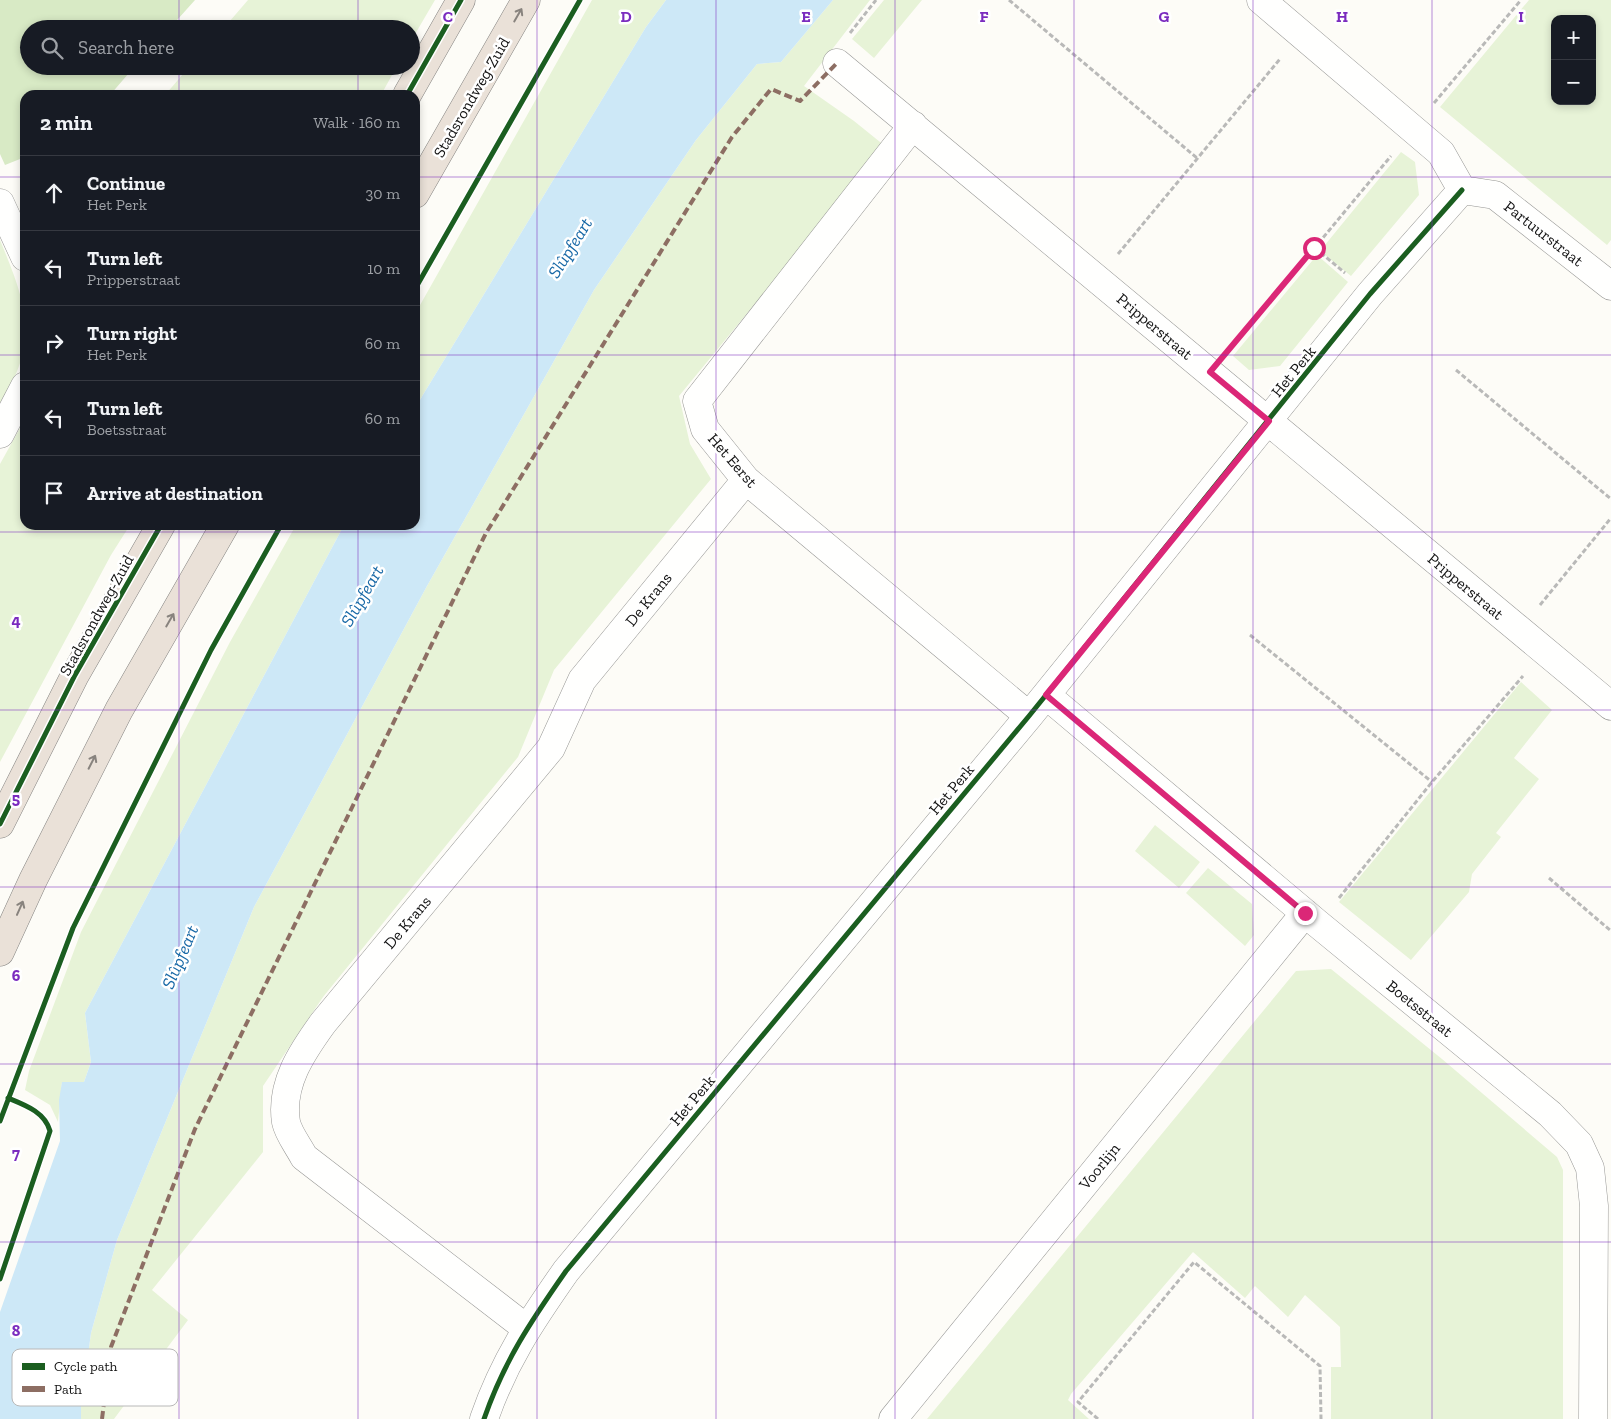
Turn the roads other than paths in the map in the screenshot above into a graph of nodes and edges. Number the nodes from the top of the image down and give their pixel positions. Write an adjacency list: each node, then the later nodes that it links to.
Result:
1 (461, 0): 5 (highway)
2 (526, 0): 9 (highway, Stadsrondweg-Zuid, one-way to 2)
3 (1261, 0): 10 (street)
4 (837, 63): 8 (street, Pripperstraat)
5 (420, 72)
6 (418, 75): 7 (highway)
7 (410, 90)
8 (913, 125): 15 (street, Pripperstraat); 17 (street, Het Eerst)
9 (420, 185)
10 (1462, 190): 13 (street, Partuurstraat); 15 (street, Het Perk)
11 (4, 209): 12 (street)
12 (20, 246)
13 (1611, 286)
14 (20, 396): 16 (street)
15 (1269, 421): 20 (street, Het Perk); 21 (street, Pripperstraat)
16 (0, 434)
17 (746, 480): 20 (street, Het Eerst); 26 (street, De Krans)
18 (158, 530): 22 (highway, Stadsrondweg-Zuid)
19 (222, 530): 24 (highway, one-way to 19)
20 (1038, 705): 23 (street, Boetsstraat); 26 (street, Het Perk)
21 (1611, 706)
22 (0, 824)
23 (1312, 919): 25 (street, Boetsstraat); 28 (street, Voorlijn)
24 (0, 952)
25 (1603, 1291): 29 (street, Boetsstraat)
26 (526, 1328): 27 (street, Het Perk)
27 (484, 1419)
28 (893, 1419)
29 (1593, 1419)

